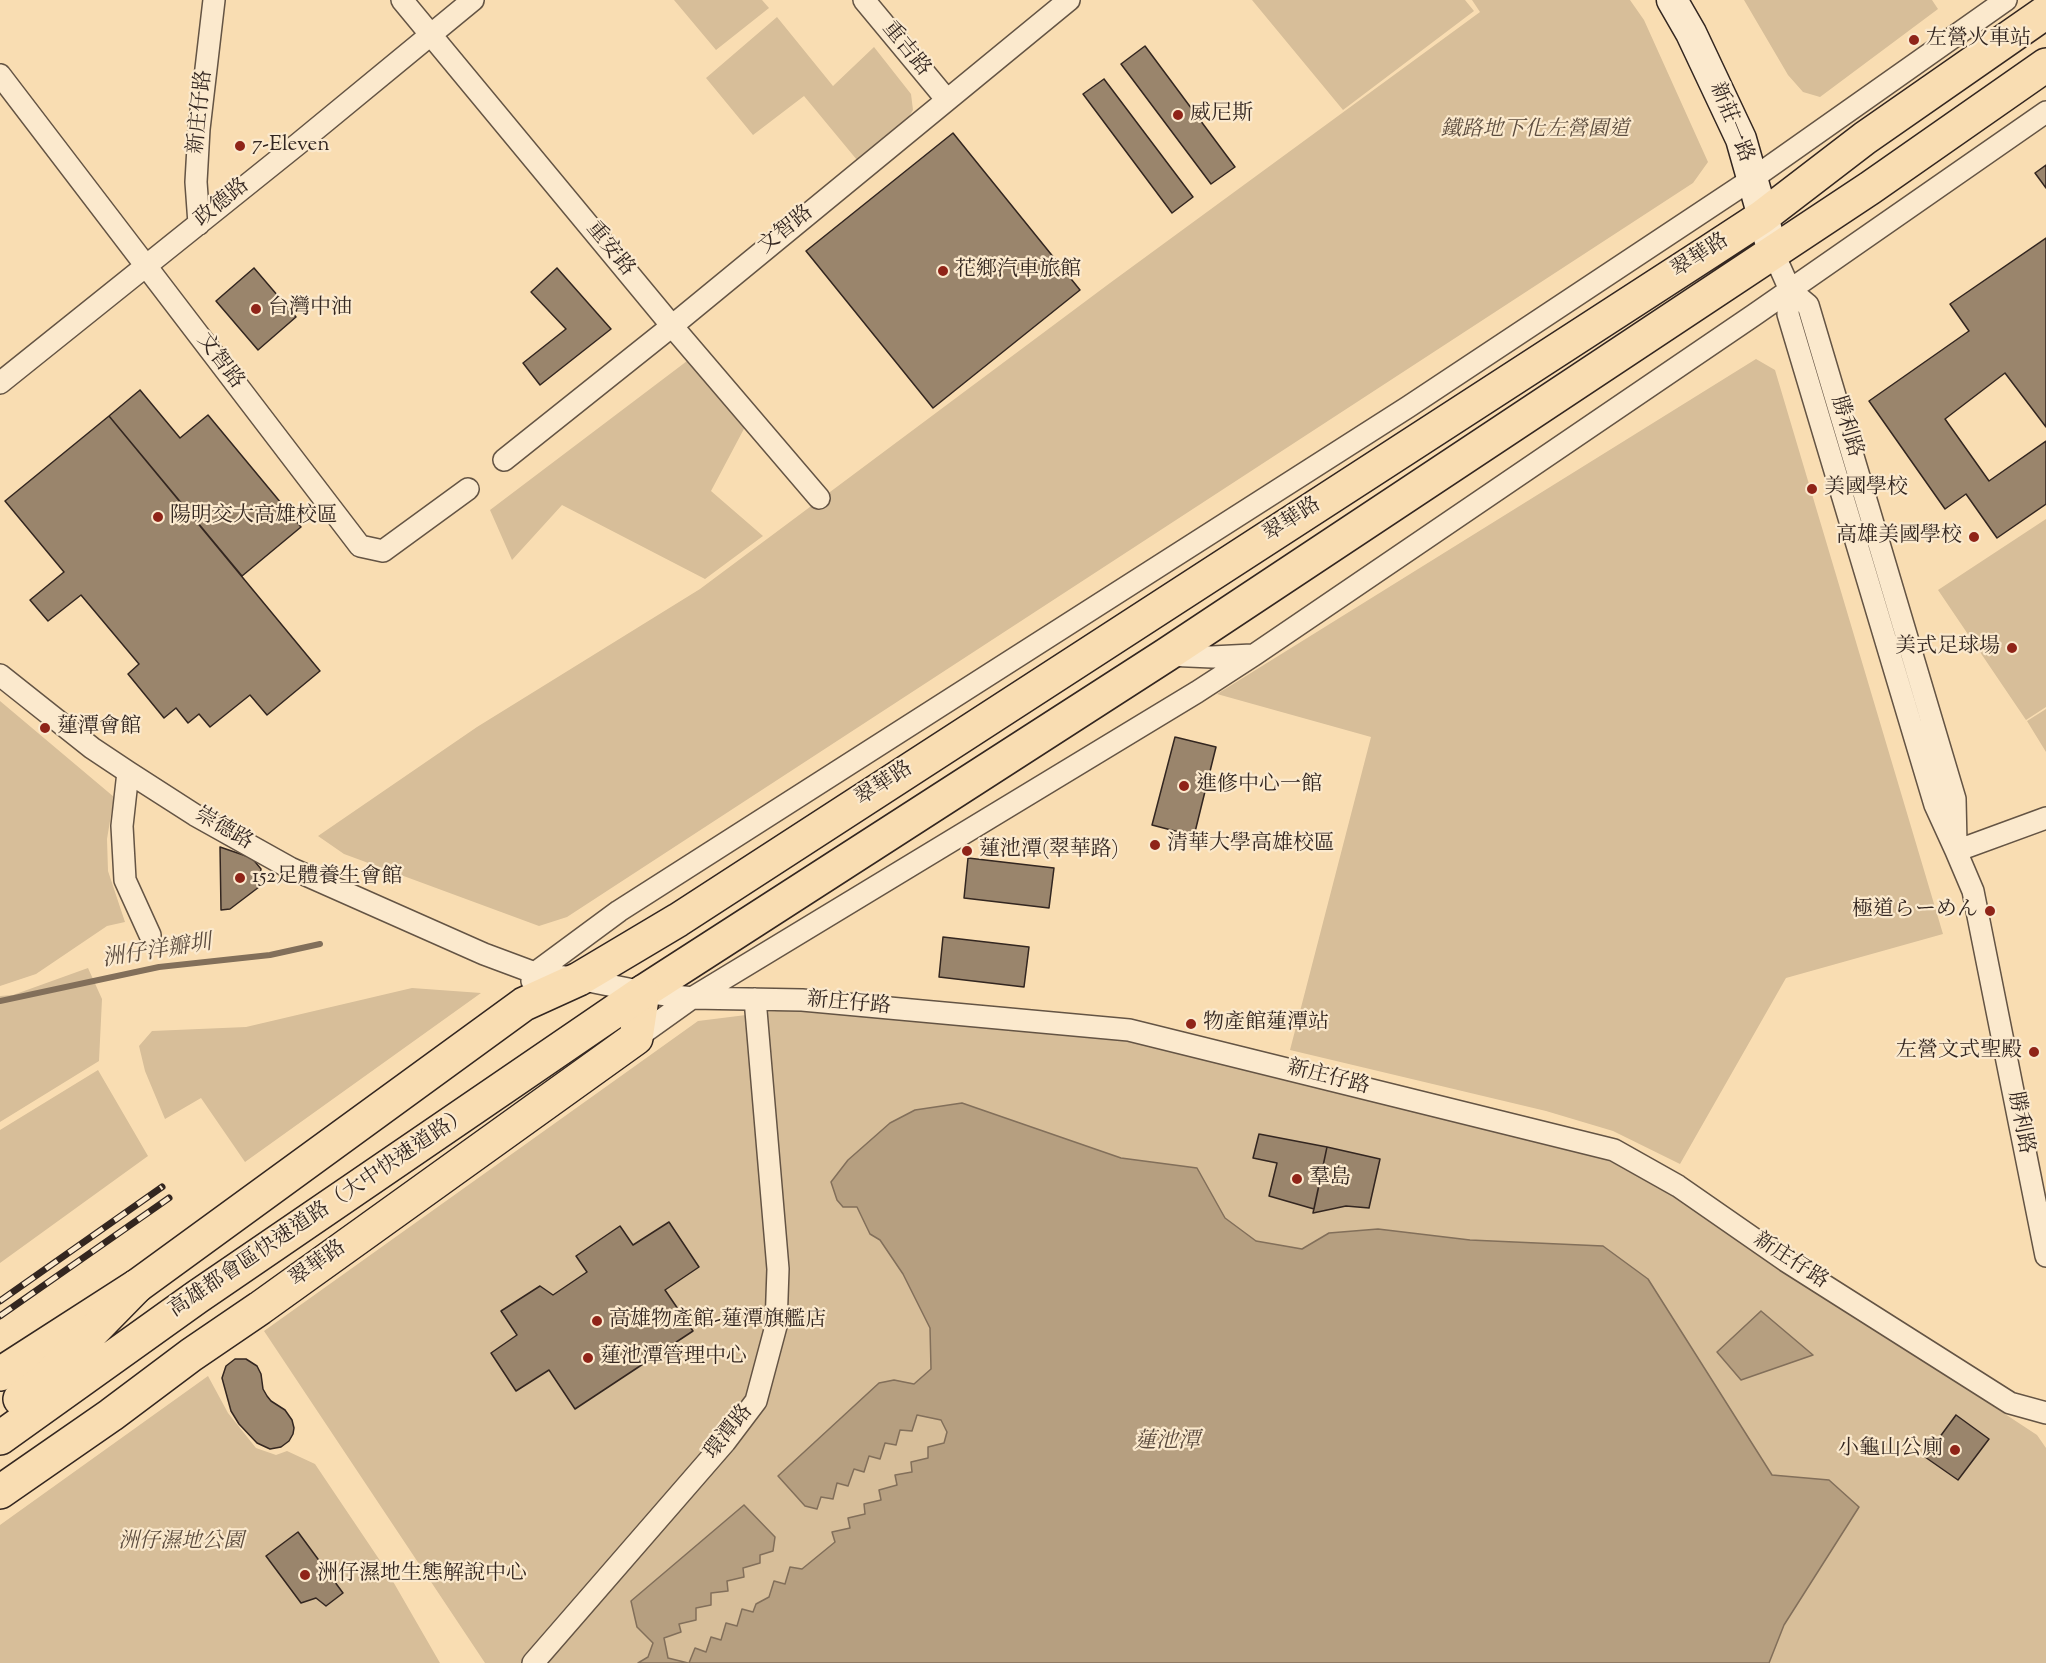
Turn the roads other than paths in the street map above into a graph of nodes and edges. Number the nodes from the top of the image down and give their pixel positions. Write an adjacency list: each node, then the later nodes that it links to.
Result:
1 (214, 0): 16 (street, 新庄仔路)
2 (402, 0): 9 (street, 重安路)
3 (473, 0): 9 (street, 政德路)
4 (864, 0): 12 (street, 重吉路)
5 (1069, 0): 12 (street, 文智路)
6 (1672, 0): 14 (street, 新莊一路)
7 (2006, 0): 14 (street, 翠華路)
8 (2046, 12): 15 (main road, 翠華路)
9 (430, 35): 16 (street, 政德路); 20 (street, 重安路)
10 (2046, 65): 17 (main road, 翠華路)
11 (0, 75): 18 (street, 文智路)
12 (947, 100): 20 (street, 文智路)
13 (2046, 112): 19 (street, 翠華路)
14 (1752, 179): 15 (street, 新莊一路); 22 (street, 翠華路)
15 (1762, 217): 17 (street, 新莊一路); 23 (main road, 翠華路)
16 (198, 224): 18 (street, 政德路)
17 (1773, 252): 19 (street, 勝利路); 30 (main road, 翠華路)
18 (146, 266): 21 (street, 政德路); 28 (street, 文智路)
19 (1790, 290): 32 (street, 翠華路); 38 (street, 勝利路)
20 (672, 326): 26 (street, 文智路); 29 (street, 重安路)
21 (0, 384)
22 (1408, 407): 24 (street); 25 (street, 翠華路)
23 (1432, 431): 24 (street); 27 (main road, 翠華路)
24 (1389, 439): 25 (street); 27 (street)
25 (1347, 446): 40 (street, 翠華路)
26 (504, 460)
27 (1370, 472): 41 (main road, 翠華路)
28 (468, 489)
29 (819, 498)
30 (1227, 613): 31 (main road, 翠華路); 33 (street)
31 (1166, 655): 33 (street); 42 (main road, 翠華路)
32 (1254, 655): 33 (street); 35 (street, 翠華路)
33 (1212, 657): 35 (street)
34 (0, 675): 36 (street, 崇德路)
35 (1197, 692): 43 (street, 翠華路)
36 (128, 772): 39 (street); 40 (street, 崇德路)
37 (2046, 818): 38 (street)
38 (1956, 851): 47 (street, 勝利路)
39 (150, 935)
40 (535, 973): 41 (street, 新庄仔路); 45 (street)
41 (579, 979): 42 (street, 新庄仔路); 45 (main road, 翠華路)
42 (643, 992): 43 (street, 新庄仔路); 46 (main road); 52 (main road, 高雄都會區快速道路（大中快速道路）)
43 (692, 998): 44 (street, 新庄仔路); 46 (street, 翠華路)
44 (755, 999): 50 (street, 新庄仔路); 54 (street, 環潭路)
45 (524, 1004): 48 (main road, 翠華路)
46 (636, 1038): 53 (main road, 翠華路)
47 (2046, 1256)
48 (137, 1286): 49 (main road, 翠華路); 51 (main road)
49 (0, 1374)
50 (2046, 1413)
51 (0, 1414)
52 (0, 1438)
53 (0, 1492)
54 (533, 1663)

